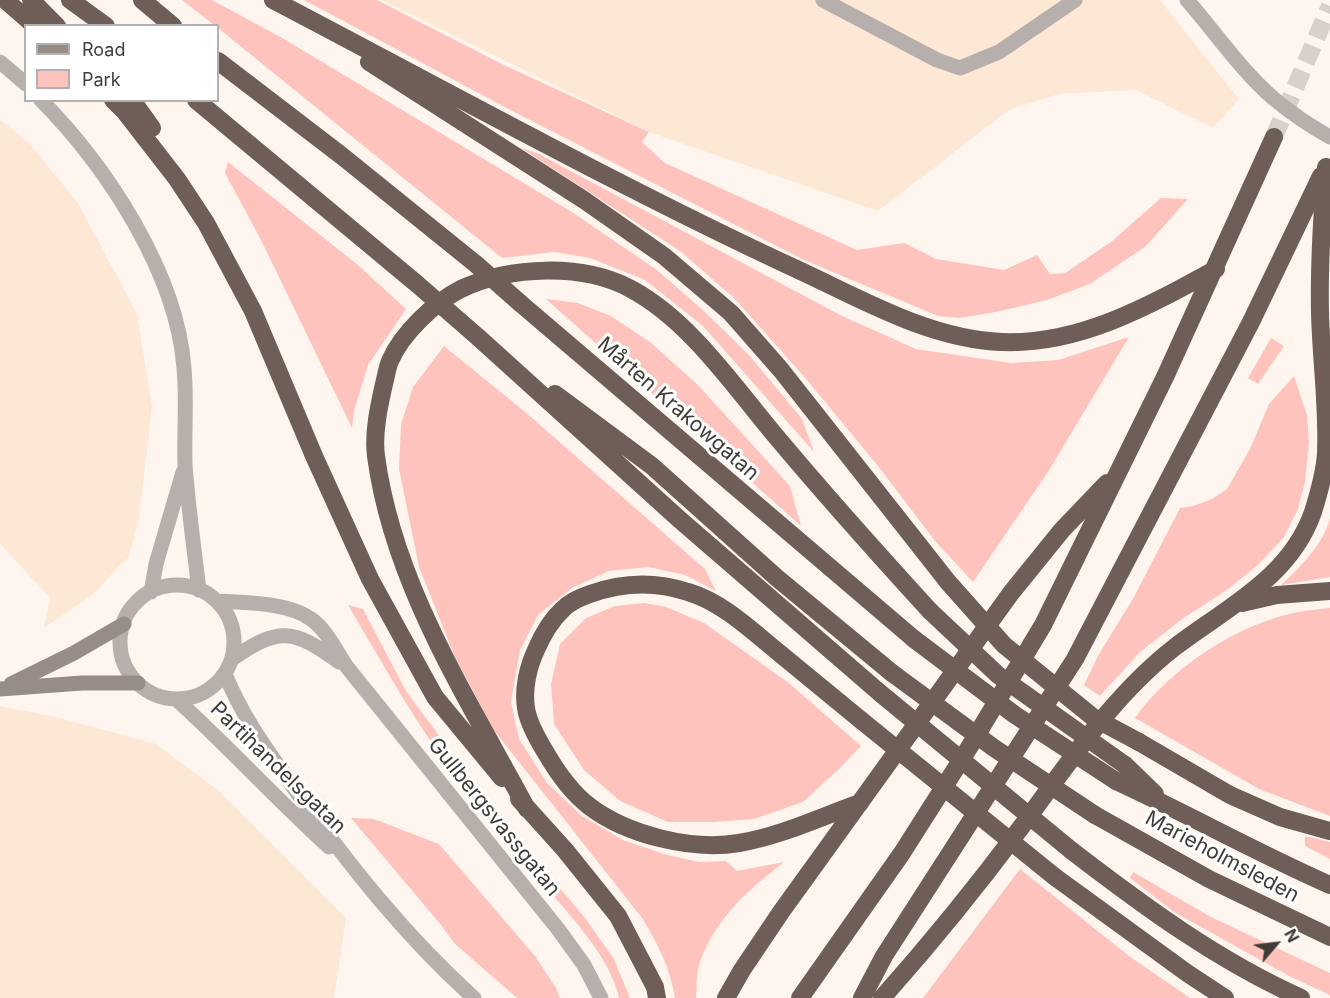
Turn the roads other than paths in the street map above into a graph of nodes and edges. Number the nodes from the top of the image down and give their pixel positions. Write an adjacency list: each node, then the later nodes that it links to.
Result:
1 (5, 0): 11 (highway)
2 (31, 0): 12 (highway)
3 (70, 0): 10 (highway)
4 (77, 0): 10 (highway)
5 (142, 0): 13 (highway)
6 (273, 0): 23 (highway); 44 (highway, bridge)
7 (823, 0): 8 (street)
8 (1075, 0)
9 (1188, 0): 22 (street)
10 (101, 21)
11 (33, 24)
12 (55, 24)
13 (171, 24)
14 (0, 62): 16 (street)
15 (219, 62): 41 (highway, Mårten Krakowgatan, bridge)
16 (24, 82)
17 (43, 102): 27 (street)
18 (115, 102): 26 (highway)
19 (133, 102): 26 (highway)
20 (198, 102): 24 (highway, bridge)
21 (1274, 137): 23 (highway)
22 (1330, 137)
23 (1215, 269): 28 (highway)
24 (479, 338): 47 (highway, Marieholmsleden, bridge); 56 (highway, bridge)
25 (1327, 392): 33 (highway); 53 (highway)
26 (314, 456): 43 (highway)
27 (185, 463): 29 (street); 31 (street)
28 (1118, 471): 42 (highway); 52 (highway)
29 (199, 590): 31 (street, Partihandelsgatan); 32 (street, Partihandelsgatan)
30 (1330, 591): 33 (highway)
31 (151, 592): 34 (street)
32 (217, 601): 35 (street, Partihandelsgatan); 36 (street, Gullbergsvassgatan)
33 (1237, 604): 54 (highway)
34 (124, 624): 38 (street); 39 (street)
35 (232, 659): 36 (street, Gullbergsvassgatan); 37 (street, Partihandelsgatan)
36 (347, 667): 49 (street, Gullbergsvassgatan)
37 (225, 674): 40 (street, Partihandelsgatan); 45 (street, Partihandelsgatan)
38 (138, 683): 39 (street); 40 (street, Partihandelsgatan)
39 (2, 689)
40 (176, 699): 45 (street, Partihandelsgatan)
41 (1120, 773): 43 (highway, bridge); 46 (highway, Marieholmsleden)
42 (860, 803): 51 (highway); 55 (highway, bridge)
43 (527, 809): 50 (highway)
44 (1330, 831)
45 (351, 867): 48 (street, Partihandelsgatan)
46 (1330, 885)
47 (1330, 938)
48 (474, 998)
49 (601, 998)
50 (657, 998)
51 (726, 998)
52 (800, 998)
53 (862, 998)
54 (882, 998)
55 (1225, 998)
56 (1301, 998)

